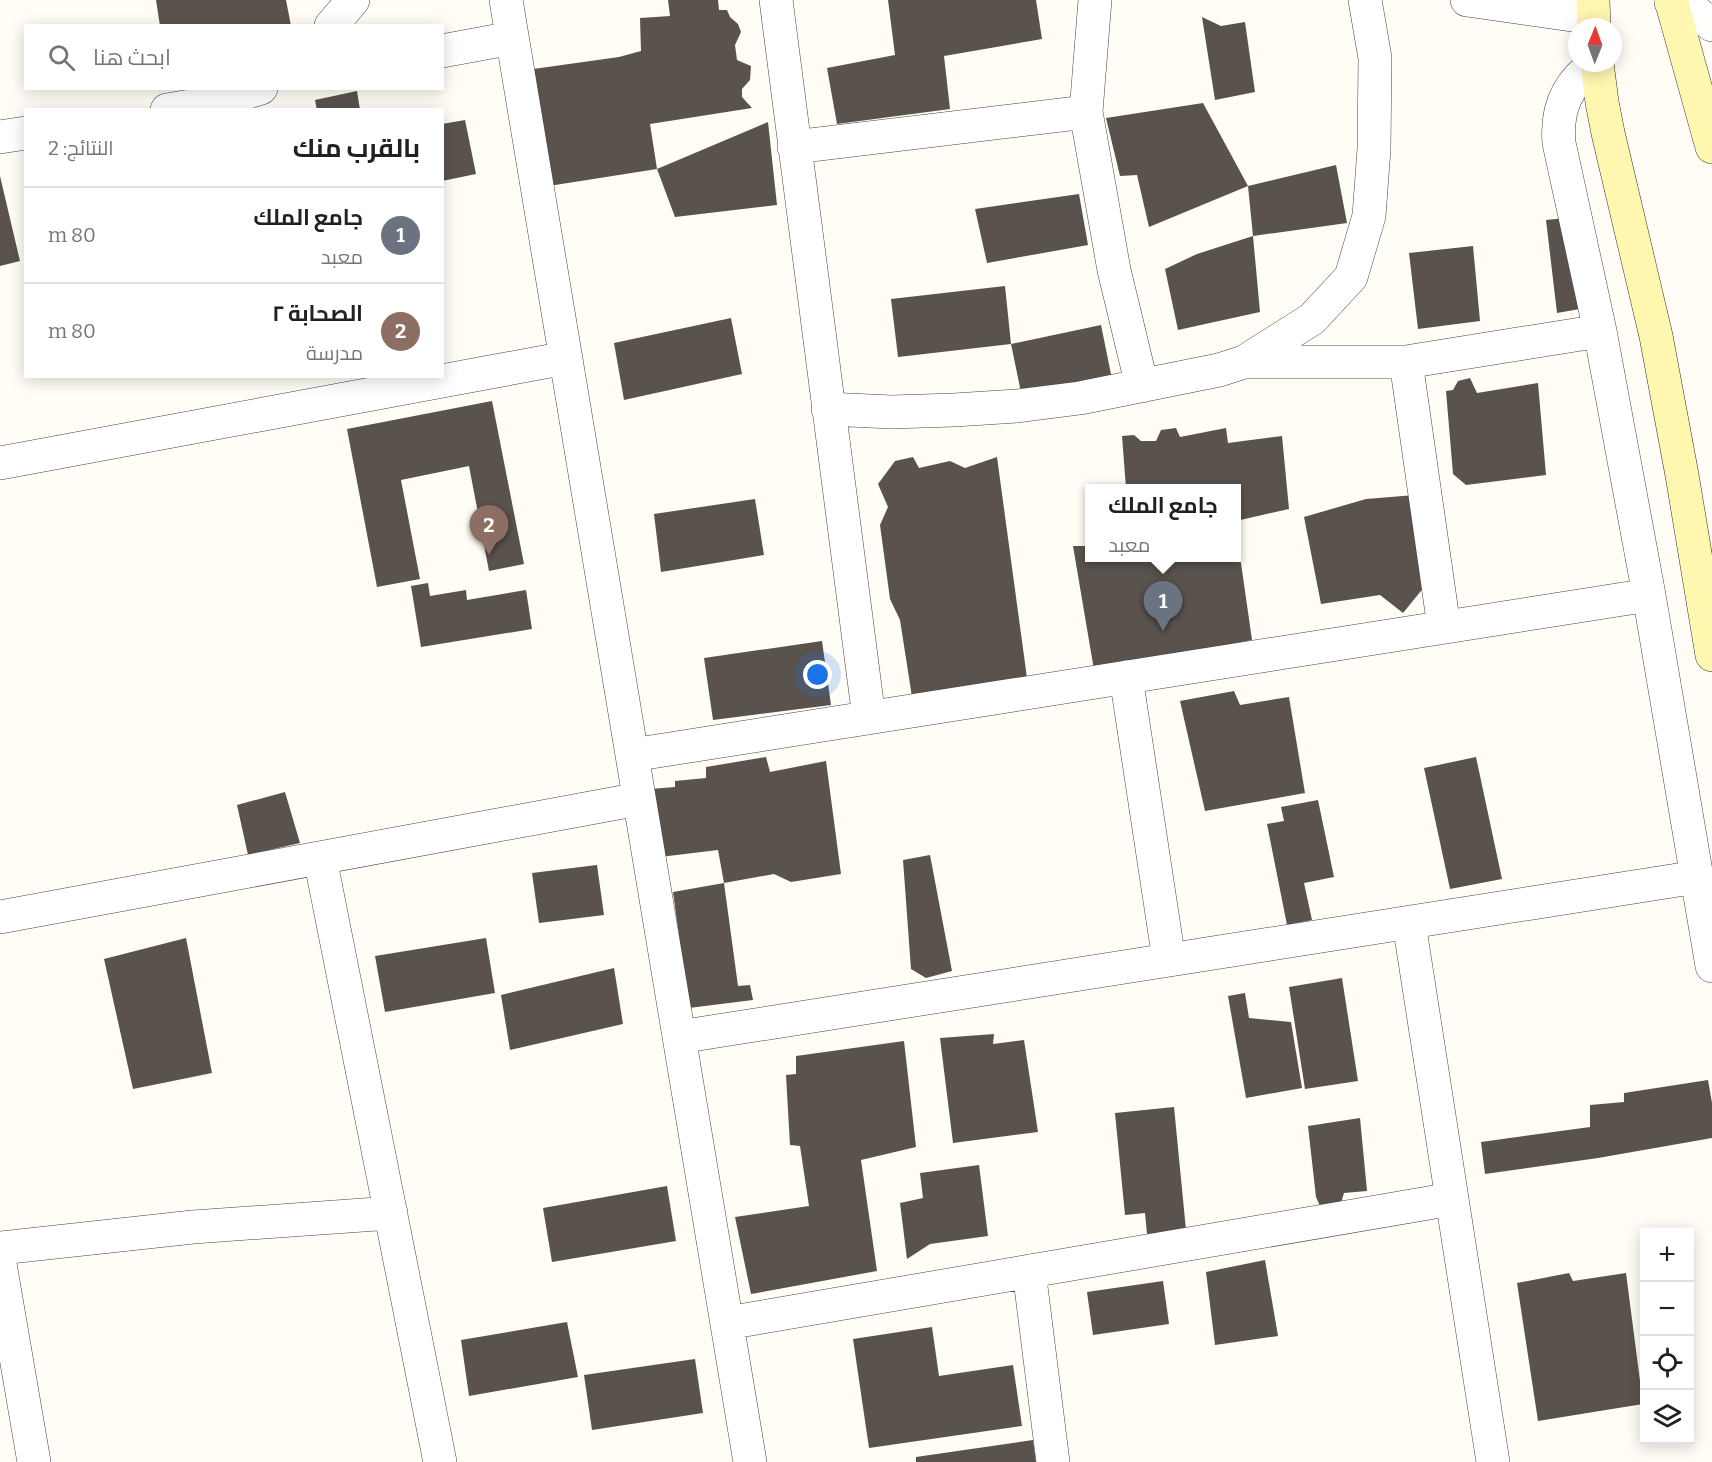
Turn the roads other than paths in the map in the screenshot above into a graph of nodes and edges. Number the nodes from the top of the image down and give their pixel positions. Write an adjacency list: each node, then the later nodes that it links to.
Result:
1 (353, 0): 9 (street)
2 (506, 0): 11 (street)
3 (776, 0): 20 (street)
4 (1095, 0): 17 (street)
5 (1365, 0): 24 (street)
6 (1467, 0): 8 (street)
7 (1671, 1): 10 (street); 21 (main road)
8 (1593, 15)
9 (333, 24)
10 (1712, 25)
11 (513, 38): 12 (street); 23 (street)
12 (444, 51)
13 (1585, 72): 22 (street)
14 (1597, 72): 31 (main road)
15 (255, 90): 16 (street)
16 (179, 108)
17 (1086, 112): 20 (street); 26 (street)
18 (24, 133): 19 (street)
19 (0, 137)
20 (794, 147): 27 (street)
21 (1712, 147)
22 (1600, 331): 25 (street); 29 (street)
23 (566, 358): 28 (street); 34 (street)
24 (1244, 362): 25 (street); 26 (street)
25 (1406, 362): 30 (street)
26 (1142, 386): 27 (street)
27 (828, 409): 33 (street)
28 (0, 463)
29 (1649, 595): 30 (street); 37 (street)
30 (1444, 627): 32 (street)
31 (1712, 655)
32 (1126, 677): 33 (street); 40 (street)
33 (869, 718): 34 (street)
34 (632, 755): 35 (street)
35 (639, 799): 36 (street); 42 (street)
36 (320, 858): 38 (street); 44 (street)
37 (1697, 877): 39 (street); 41 (street)
38 (0, 917)
39 (1409, 923): 40 (street); 43 (street)
40 (1169, 960): 42 (street)
41 (1712, 966)
42 (679, 1037): 48 (street)
43 (1452, 1198): 47 (street); 53 (street)
44 (391, 1213): 45 (street); 50 (street)
45 (0, 1248)
46 (0, 1264): 49 (street)
47 (1029, 1271): 48 (street); 52 (street)
48 (727, 1323): 51 (street)
49 (34, 1462)
50 (440, 1462)
51 (750, 1462)
52 (1053, 1462)
53 (1493, 1462)

